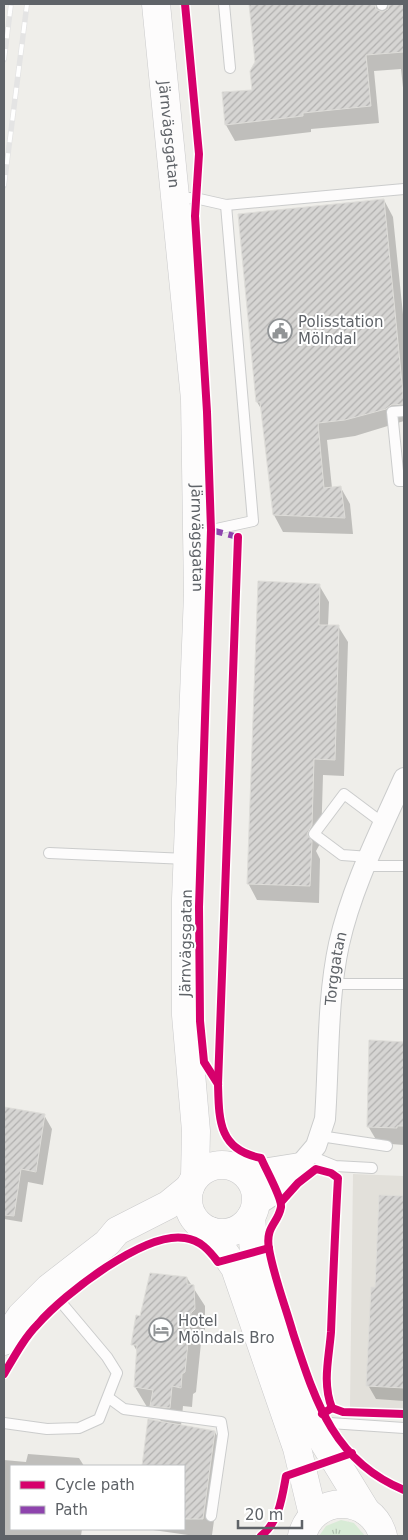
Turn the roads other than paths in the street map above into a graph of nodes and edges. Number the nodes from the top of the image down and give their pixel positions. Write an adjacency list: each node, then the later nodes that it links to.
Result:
1 (156, 4): 5 (street, Järnvägsgatan)
2 (224, 4): 3 (lane)
3 (230, 68)
4 (404, 189): 6 (lane)
5 (176, 198): 6 (lane); 9 (street, Järnvägsgatan)
6 (226, 205): 9 (lane)
7 (404, 411): 8 (lane)
8 (404, 481)
9 (198, 533): 13 (street, Järnvägsgatan)
10 (404, 778): 11 (street, Torggatan)
11 (384, 824): 14 (street, Torggatan); 14 (lane)
12 (48, 853): 13 (lane)
13 (188, 859): 18 (street, Järnvägsgatan)
14 (368, 862): 15 (lane); 16 (street, Torggatan)
15 (404, 866)
16 (334, 984): 17 (lane); 19 (street, Torggatan)
17 (404, 984)
18 (192, 1074): 22 (street, Järnvägsgatan); 24 (street, Järnvägsgatan)
19 (320, 1136): 20 (lane); 21 (street, Torggatan)
20 (387, 1146)
21 (305, 1159): 22 (street); 23 (lane); 25 (street, Torggatan)
22 (236, 1168): 24 (street); 25 (street)
23 (372, 1168)
24 (192, 1182): 26 (street); 27 (street)
25 (254, 1212): 26 (street); 31 (street)
26 (204, 1227): 27 (street); 36 (street)
27 (107, 1243): 28 (street)
28 (49, 1288): 29 (street); 30 (lane)
29 (4, 1341)
30 (109, 1398): 32 (lane); 34 (lane)
31 (314, 1421): 33 (lane); 35 (street)
32 (4, 1423)
33 (404, 1428)
34 (211, 1516)
35 (374, 1522): 36 (street); 37 (street)
36 (304, 1530)
37 (404, 1530)

